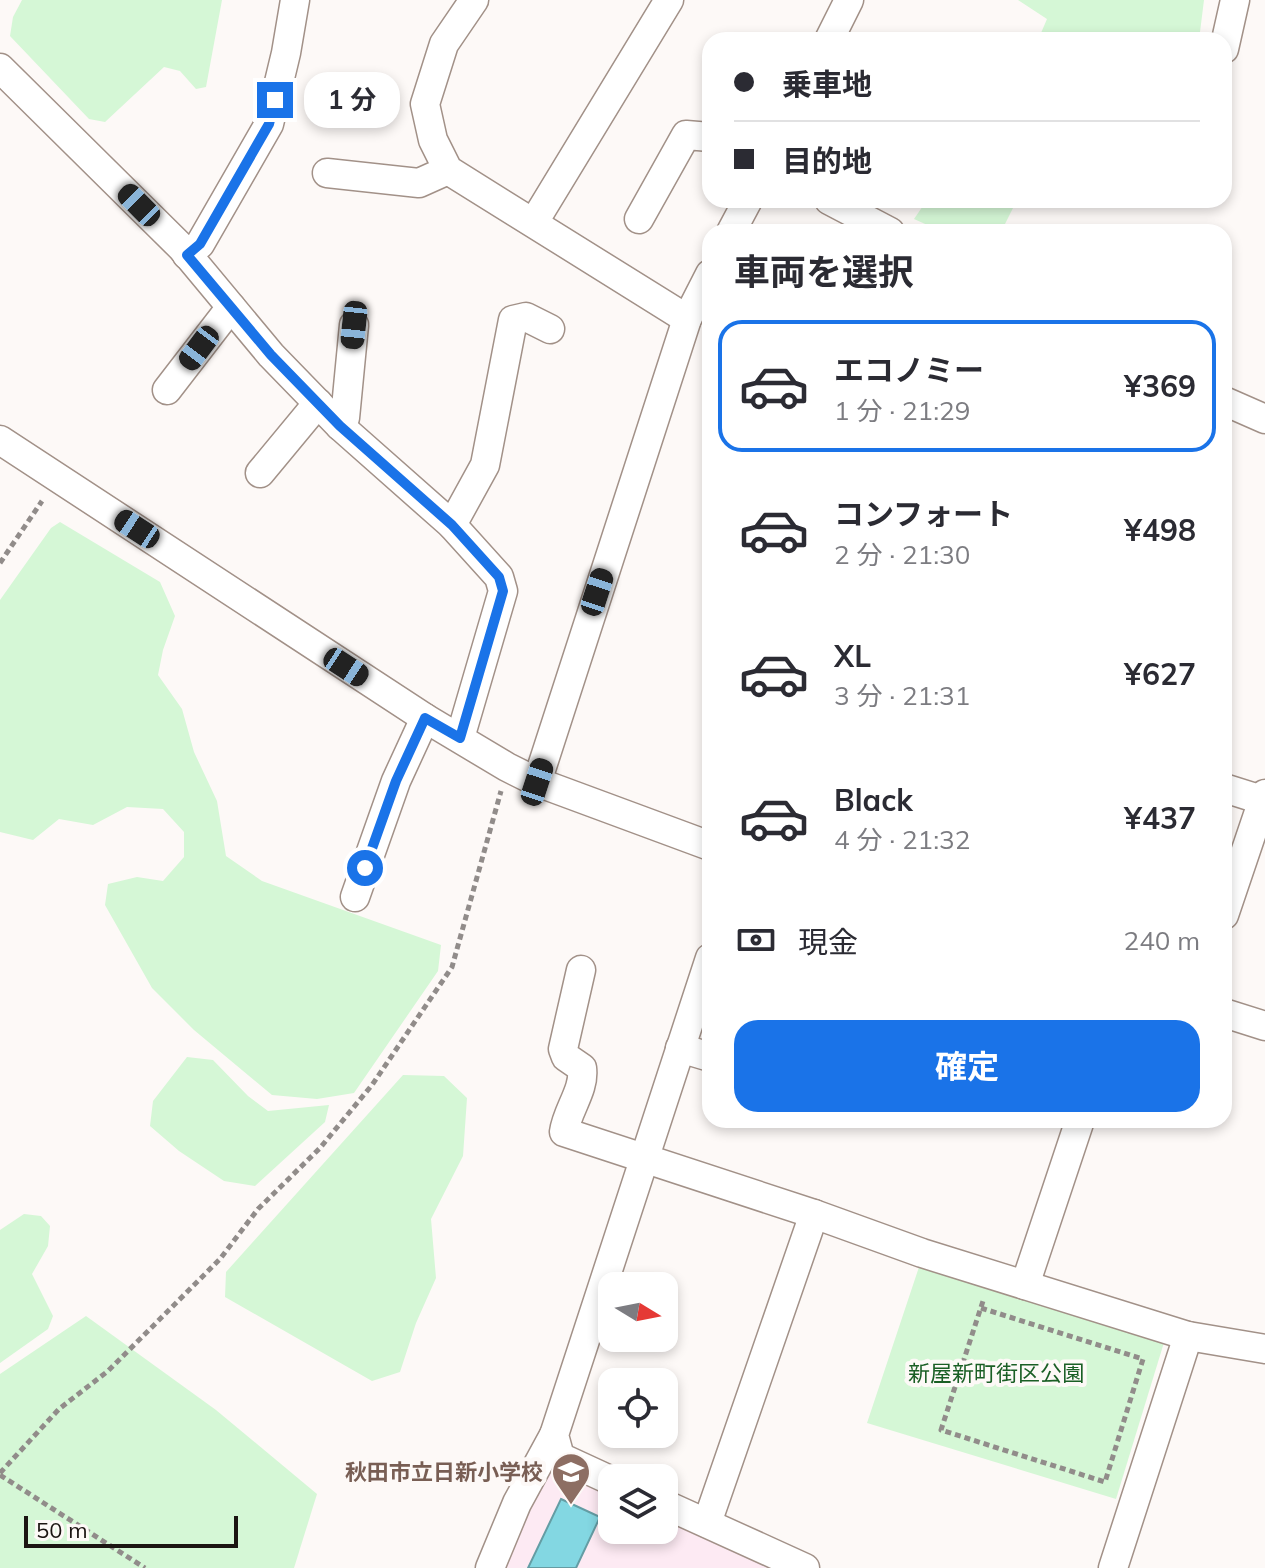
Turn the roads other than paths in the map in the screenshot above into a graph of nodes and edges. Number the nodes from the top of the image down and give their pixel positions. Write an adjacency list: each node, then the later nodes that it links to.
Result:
1 (295, 0): 16 (street)
2 (474, 0): 10 (street)
3 (669, 0): 14 (street)
4 (849, 0): 6 (street)
5 (1235, 0): 7 (street)
6 (833, 32)
7 (1228, 32)
8 (0, 68): 16 (street)
9 (702, 136): 13 (street)
10 (448, 170): 11 (street); 14 (street)
11 (327, 173)
12 (844, 208): 15 (street)
13 (639, 219)
14 (534, 222): 19 (street)
15 (875, 224)
16 (187, 255): 18 (street)
17 (702, 290): 19 (street)
18 (231, 307): 22 (street); 23 (street)
19 (687, 319): 32 (street)
20 (354, 325): 26 (street)
21 (550, 329): 29 (street)
22 (167, 390)
23 (318, 403): 26 (street); 28 (street)
24 (1232, 405): 25 (street)
25 (1265, 419)
26 (340, 426): 29 (street)
27 (0, 440): 30 (street)
28 (260, 473)
29 (452, 525): 31 (street)
30 (425, 718): 31 (street); 37 (street)
31 (460, 738): 32 (street)
32 (537, 782): 35 (street)
33 (1232, 790): 34 (street)
34 (1264, 798): 36 (street)
35 (702, 843)
36 (1232, 892)
37 (355, 897)
38 (581, 970): 45 (street)
39 (702, 982): 42 (street)
40 (1232, 1016): 41 (street)
41 (1265, 1026)
42 (680, 1048): 43 (street); 45 (street)
43 (702, 1055)
44 (1077, 1128): 47 (street)
45 (645, 1158): 46 (street); 50 (street)
46 (814, 1214): 47 (street); 53 (street)
47 (1025, 1285): 48 (street)
48 (1188, 1336): 49 (street); 56 (street)
49 (1265, 1349)
50 (554, 1435): 51 (street); 54 (street)
51 (598, 1475)
52 (678, 1510): 53 (street)
53 (707, 1523): 55 (street)
54 (490, 1568)
55 (805, 1568)
56 (1113, 1568)

